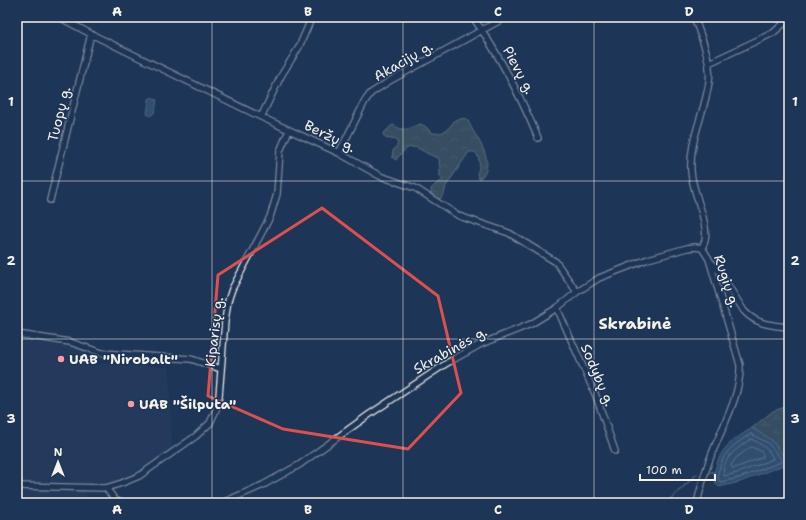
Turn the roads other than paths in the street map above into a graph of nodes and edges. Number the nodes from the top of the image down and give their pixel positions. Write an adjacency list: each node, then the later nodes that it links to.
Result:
1 (59, 17): 8 (street, Beržų g.)
2 (310, 17): 10 (street)
3 (474, 17): 7 (street, Pievų g.)
4 (506, 17): 7 (street, Akacijų g.)
5 (694, 17): 9 (street)
6 (789, 19): 9 (street)
7 (482, 30): 12 (street, Pievų g.); 13 (street, Akacijų g.)
8 (91, 34): 10 (street, Beržų g.); 14 (street, Tuopų g.)
9 (709, 63): 15 (street, Rugių g.)
10 (261, 117): 11 (street, Beržų g.)
11 (289, 130): 13 (street, Beržų g.); 21 (street, Kiparisų g.)
12 (538, 138)
13 (339, 153): 17 (street, Beržų g.)
14 (50, 200)
15 (702, 248): 16 (street, Rugių g.); 17 (street, Skrabinės g.)
16 (709, 259): 19 (street); 27 (street, Rugių g.)
17 (577, 292): 18 (street, Skrabinės g.)
18 (557, 308): 22 (street, Sodybų g.); 26 (street, Skrabinės g.)
19 (789, 327)
20 (17, 334): 21 (street)
21 (221, 370): 24 (street, Kiparisų g.)
22 (615, 451)
23 (17, 486): 24 (street, Kiparisų g.)
24 (106, 488): 25 (street)
25 (122, 503)
26 (222, 503)
27 (697, 503)

